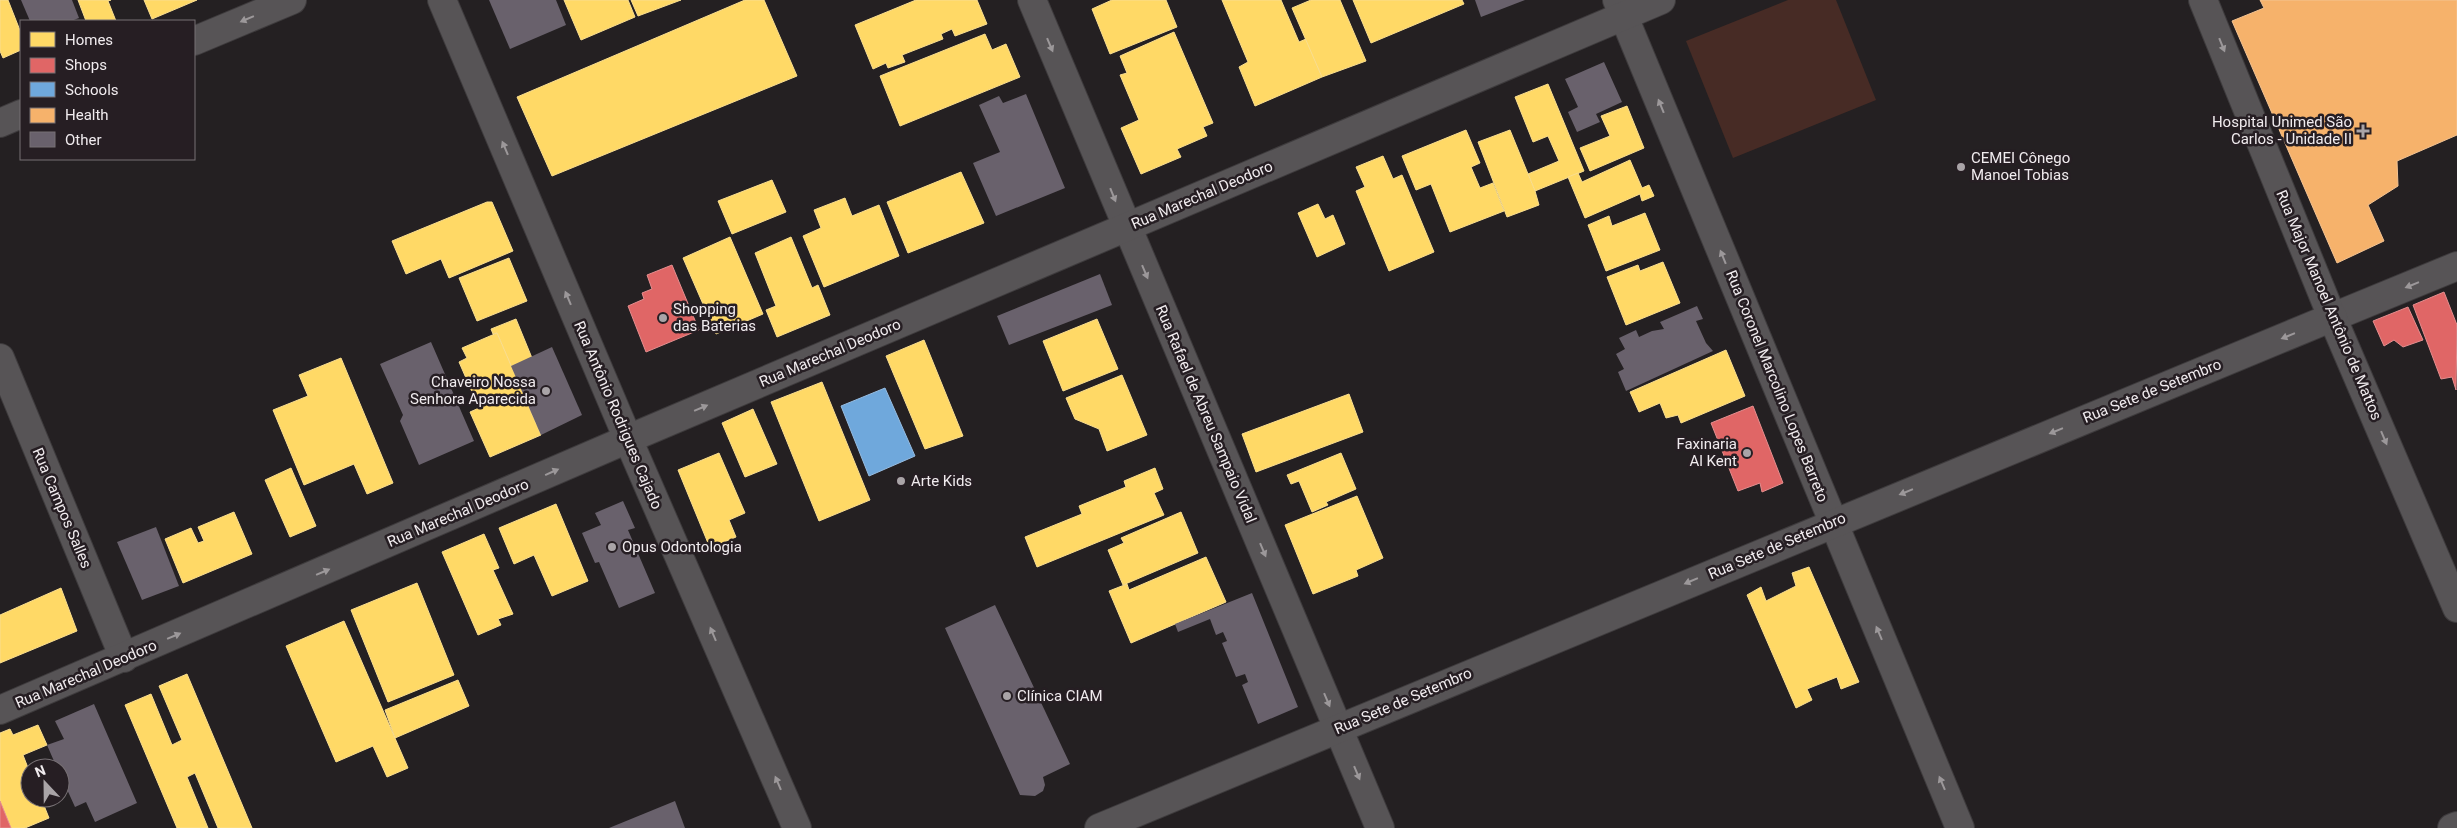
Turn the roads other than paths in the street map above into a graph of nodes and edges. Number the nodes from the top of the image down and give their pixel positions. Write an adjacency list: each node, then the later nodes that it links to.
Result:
1 (292, 0): 7 (street, one-way to 7)
2 (442, 0): 14 (street, Rua Antônio Rodrigues Cajado, one-way to 2)
3 (1032, 0): 10 (street, Rua Rafael de Abreu Sampaio Vidal, one-way to 10)
4 (1661, 0): 6 (street, Rua Marechal Deodoro)
5 (2203, 0): 12 (street, Rua Major Manoel Antônio de Mattos, one-way to 12)
6 (1620, 8): 10 (street, Rua Marechal Deodoro); 15 (street, Rua Coronel Marcolino Lopes Barreto, one-way to 6)
7 (195, 41)
8 (20, 114): 9 (street)
9 (0, 123)
10 (1126, 227): 14 (street, Rua Marechal Deodoro, one-way to 10); 19 (street, Rua Rafael de Abreu Sampaio Vidal, one-way to 19)
11 (2457, 266): 12 (street, Rua Sete de Setembro, one-way to 12)
12 (2333, 317): 15 (street, Rua Sete de Setembro, one-way to 15); 16 (street, Rua Major Manoel Antônio de Mattos, one-way to 16)
13 (0, 358): 17 (street, Rua Campos Salles)
14 (628, 439): 17 (street, Rua Marechal Deodoro, one-way to 14); 21 (street, Rua Antônio Rodrigues Cajado, one-way to 14)
15 (1833, 522): 19 (street, Rua Sete de Setembro, one-way to 19); 24 (street, Rua Coronel Marcolino Lopes Barreto, one-way to 15)
16 (2457, 608)
17 (124, 658): 18 (street, Rua Marechal Deodoro)
18 (0, 710)
19 (1339, 728): 22 (street, Rua Sete de Setembro); 23 (street, Rua Rafael de Abreu Sampaio Vidal, one-way to 23)
20 (2457, 826): 25 (street)
21 (797, 828)
22 (1099, 828)
23 (1380, 828)
24 (1960, 828)
25 (2452, 828)

